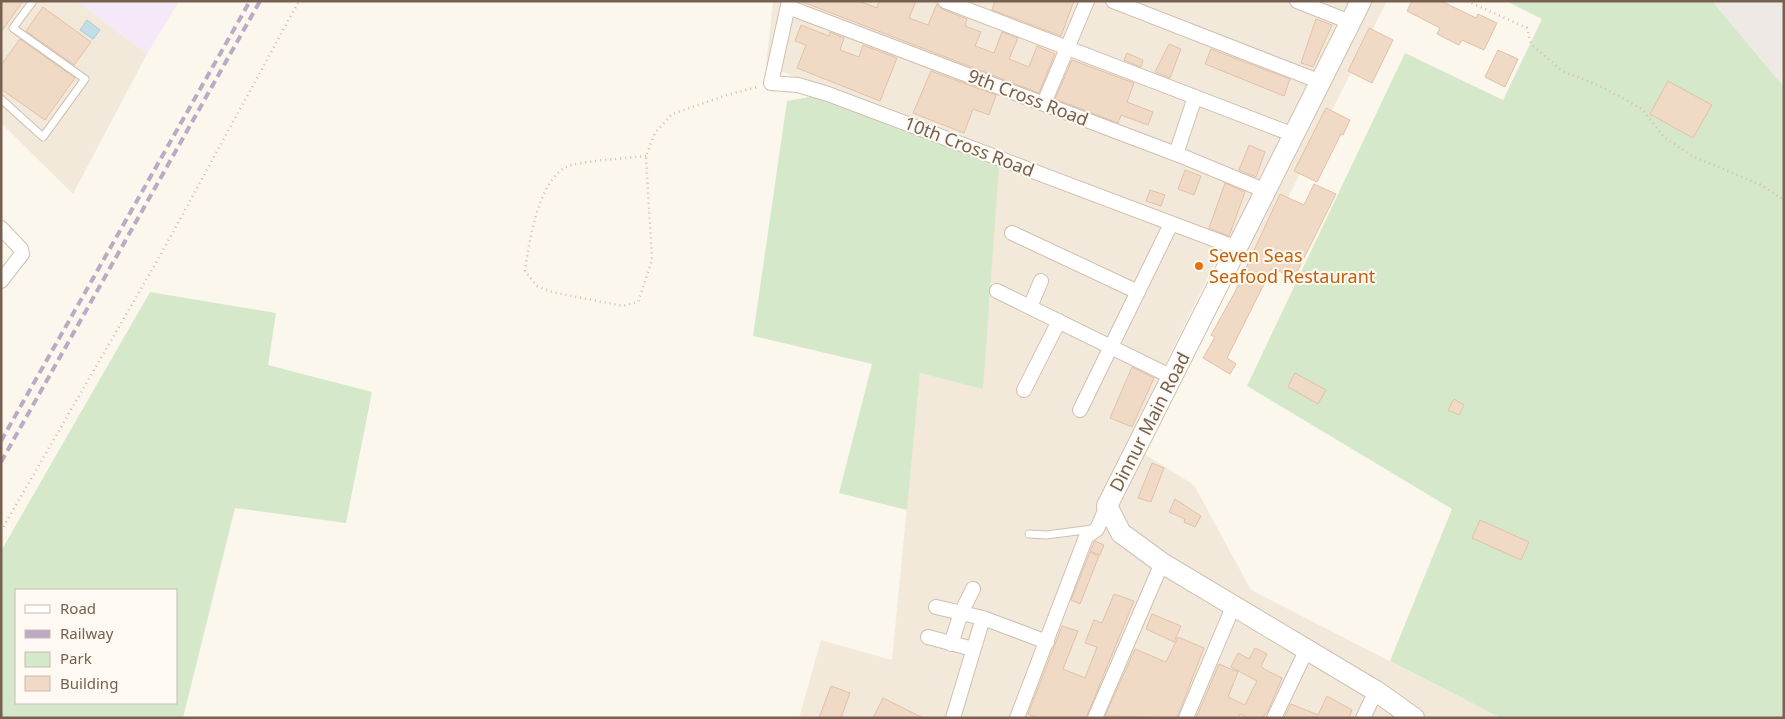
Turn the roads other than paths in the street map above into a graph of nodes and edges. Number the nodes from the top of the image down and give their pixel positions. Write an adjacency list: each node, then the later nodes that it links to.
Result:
1 (33, 1): 12 (lane)
2 (945, 1): 9 (street)
3 (1087, 1): 9 (street)
4 (1113, 1): 10 (street)
5 (1297, 1): 8 (street)
6 (1361, 1): 8 (street, Dinnur Main Road)
7 (789, 4): 13 (street, 9th Cross Road); 17 (street, 10th Cross Road)
8 (1350, 22): 10 (street, Dinnur Main Road)
9 (1067, 48): 11 (street); 13 (street)
10 (1321, 82): 14 (street, Dinnur Main Road)
11 (1195, 97): 14 (street); 15 (street)
12 (1, 99)
13 (1044, 103): 15 (street, 9th Cross Road)
14 (1294, 135): 16 (street, Dinnur Main Road)
15 (1176, 154): 16 (street, 9th Cross Road)
16 (1266, 191): 20 (street, Dinnur Main Road)
17 (1171, 224): 20 (street, 10th Cross Road); 24 (street)
18 (1, 228): 21 (street)
19 (1012, 233): 24 (street)
20 (1237, 248): 28 (street, Dinnur Main Road)
21 (1, 281)
22 (1042, 281): 25 (street)
23 (997, 291): 25 (street)
24 (1138, 292): 27 (street)
25 (1030, 308): 26 (street)
26 (1059, 322): 27 (street); 29 (street)
27 (1111, 347): 28 (street); 30 (street)
28 (1172, 377): 31 (street, Dinnur Main Road)
29 (1024, 390)
30 (1080, 410)
31 (1107, 506): 32 (street); 34 (street, Dinnur Main Road)
32 (1097, 529): 33 (lane); 41 (street)
33 (1028, 534)
34 (1162, 563): 37 (street, Dinnur Main Road); 48 (street)
35 (973, 589): 38 (street)
36 (936, 607): 38 (street)
37 (1233, 607): 44 (street, Dinnur Main Road); 49 (street)
38 (961, 613): 39 (street); 42 (street)
39 (984, 618): 41 (street); 43 (street)
40 (928, 637): 42 (street)
41 (1047, 642): 46 (street)
42 (951, 644): 43 (street)
43 (973, 649): 47 (street)
44 (1307, 649): 45 (street, Dinnur Main Road); 50 (street)
45 (1376, 691): 51 (street); 52 (street, Dinnur Main Road)
46 (1018, 717)
47 (953, 718)
48 (1094, 718)
49 (1186, 718)
50 (1274, 718)
51 (1363, 718)
52 (1414, 718)

